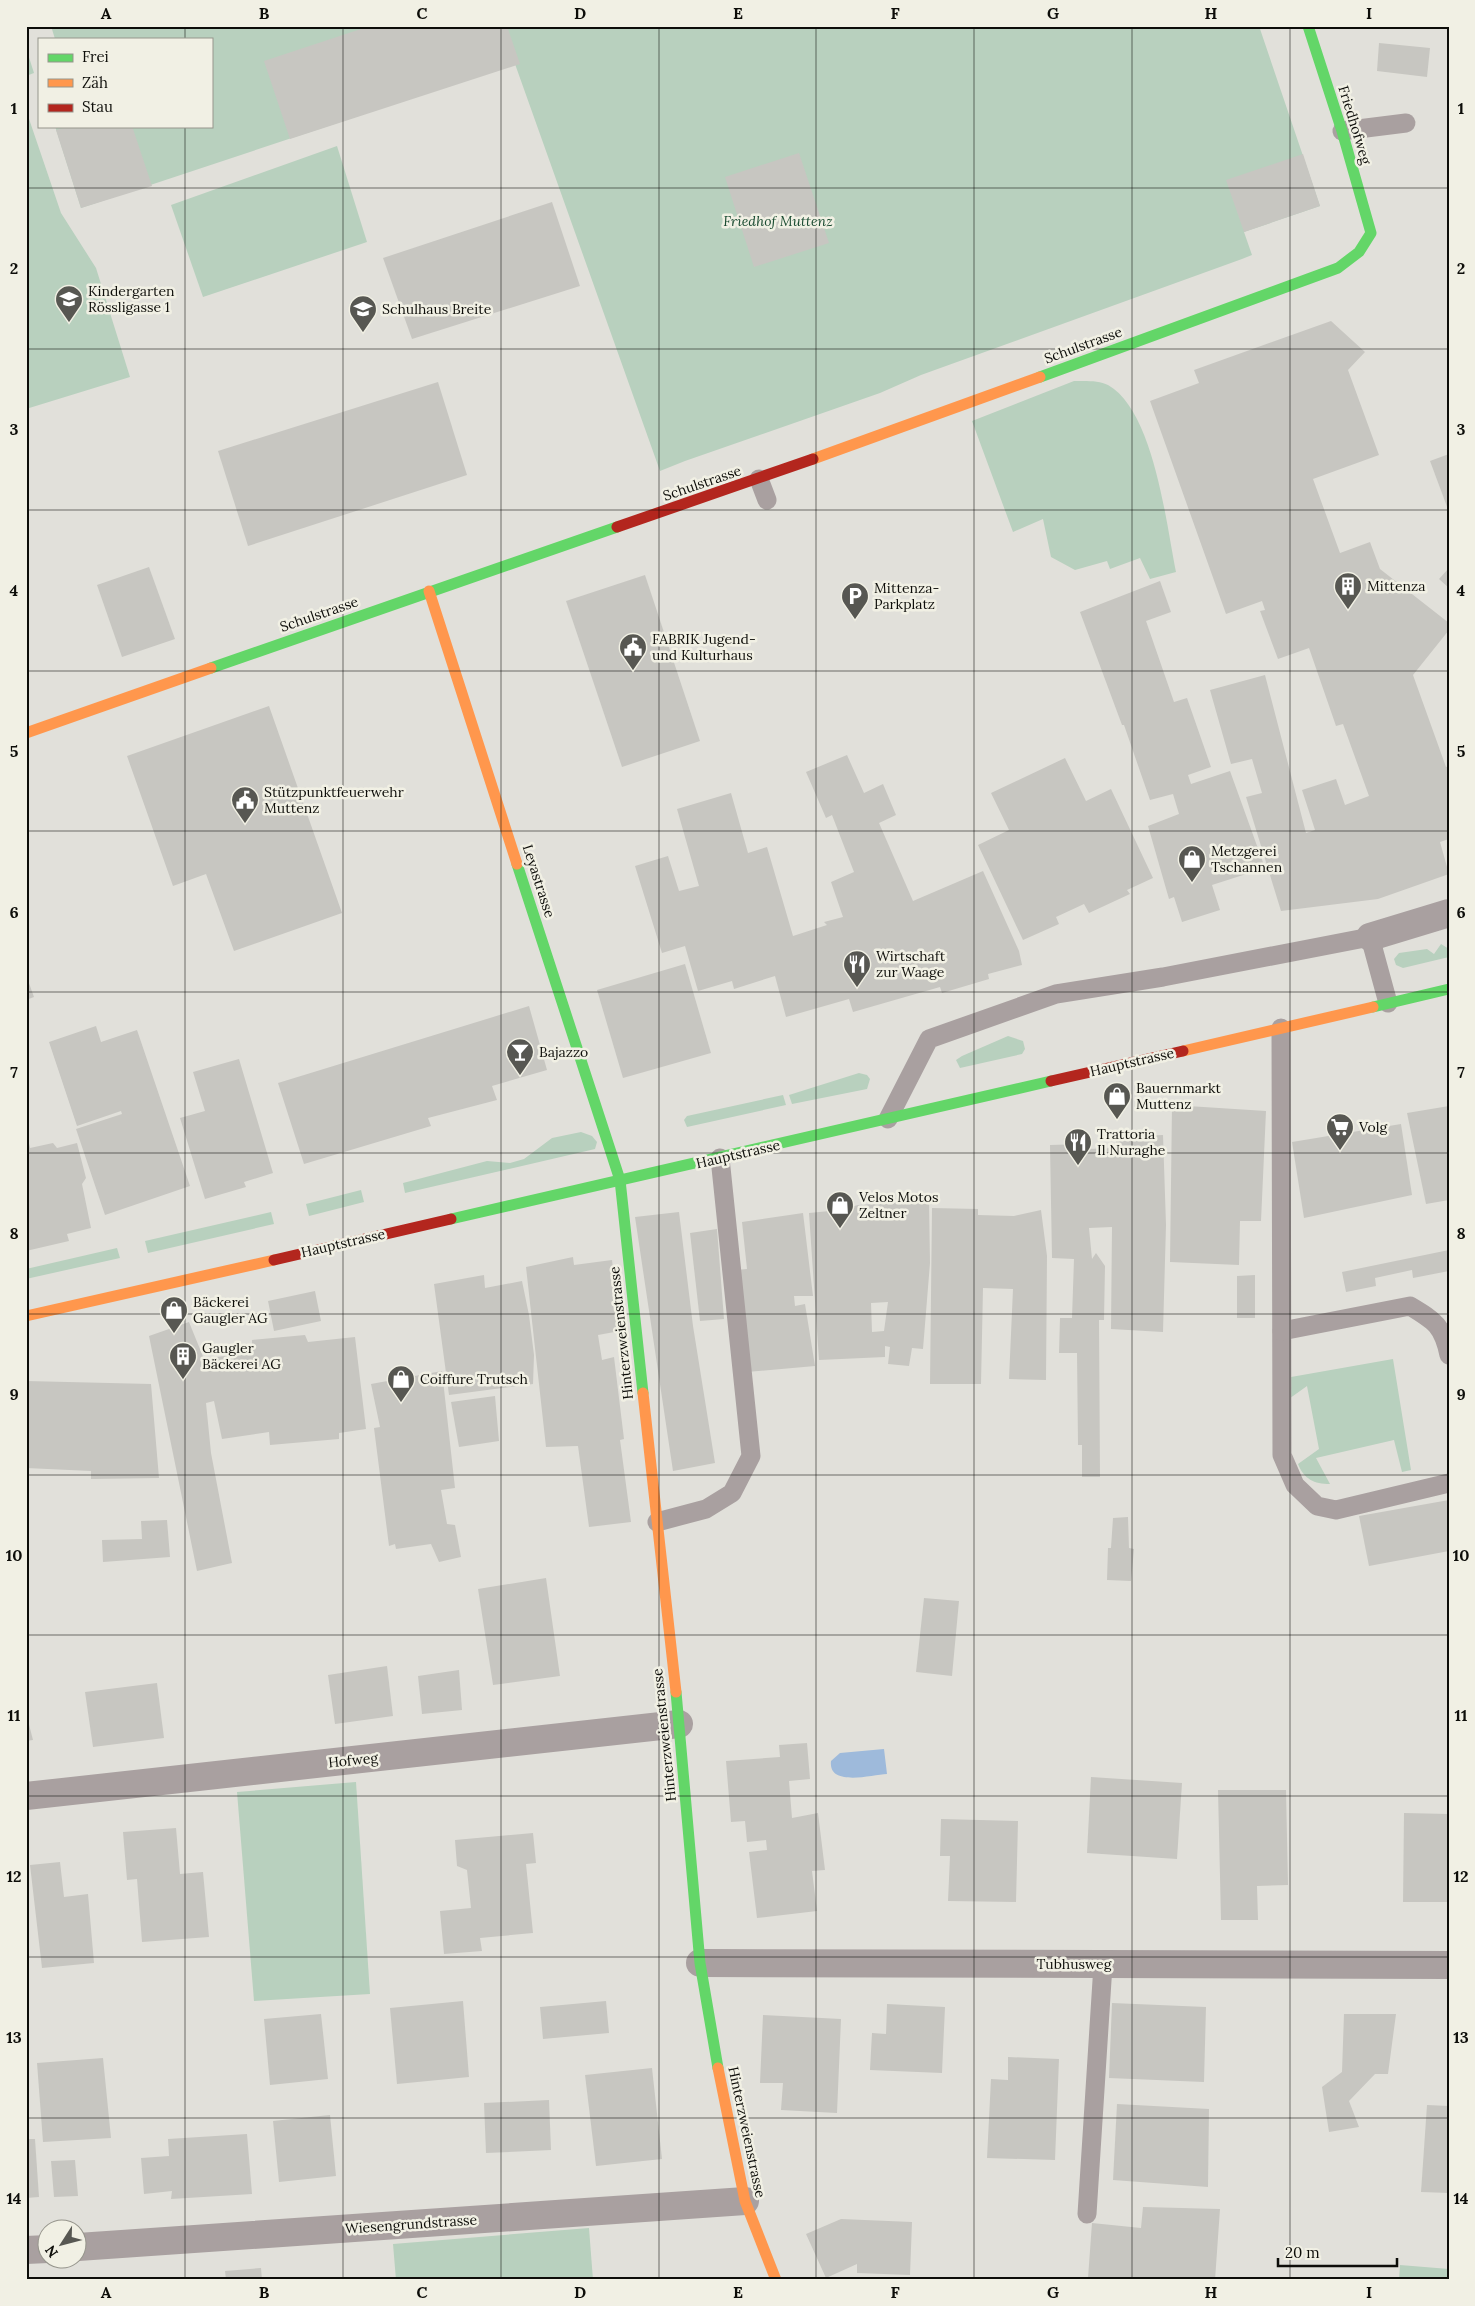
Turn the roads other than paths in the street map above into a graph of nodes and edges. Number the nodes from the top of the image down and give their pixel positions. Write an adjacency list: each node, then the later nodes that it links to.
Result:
1 (1308, 26): 3 (street, Friedhofweg)
2 (1406, 123): 3 (lane)
3 (1342, 131): 4 (street, Friedhofweg)
4 (1371, 233): 5 (street, Schulstrasse)
5 (759, 480): 6 (lane); 7 (street, Schulstrasse)
6 (767, 500)
7 (429, 591): 8 (street, Schulstrasse); 16 (street, Leyastrasse)
8 (26, 733)
9 (1449, 913): 10 (street)
10 (1370, 937): 12 (lane); 14 (lane)
11 (1449, 989): 12 (street, Hauptstrasse)
12 (1388, 1003): 13 (street, Hauptstrasse)
13 (1281, 1028): 14 (street, Hauptstrasse); 18 (lane)
14 (888, 1119): 15 (street, Hauptstrasse)
15 (720, 1158): 16 (street, Hauptstrasse); 21 (lane)
16 (620, 1180): 17 (street, Hauptstrasse); 21 (street, Hinterzweienstrasse)
17 (26, 1316)
18 (1282, 1331): 19 (lane); 20 (lane)
19 (1449, 1356)
20 (1449, 1483)
21 (657, 1522): 22 (street, Hinterzweienstrasse)
22 (679, 1724): 23 (street, Hofweg); 24 (street, Hinterzweienstrasse)
23 (26, 1796)
24 (700, 1963): 25 (street, Tubhusweg); 27 (street, Hinterzweienstrasse)
25 (1103, 1964): 26 (street, Tubhusweg); 28 (lane)
26 (1449, 1965)
27 (745, 2201): 29 (street, Wiesengrundstrasse); 30 (street, Hinterzweienstrasse)
28 (1087, 2214)
29 (88, 2246)
30 (776, 2280)

